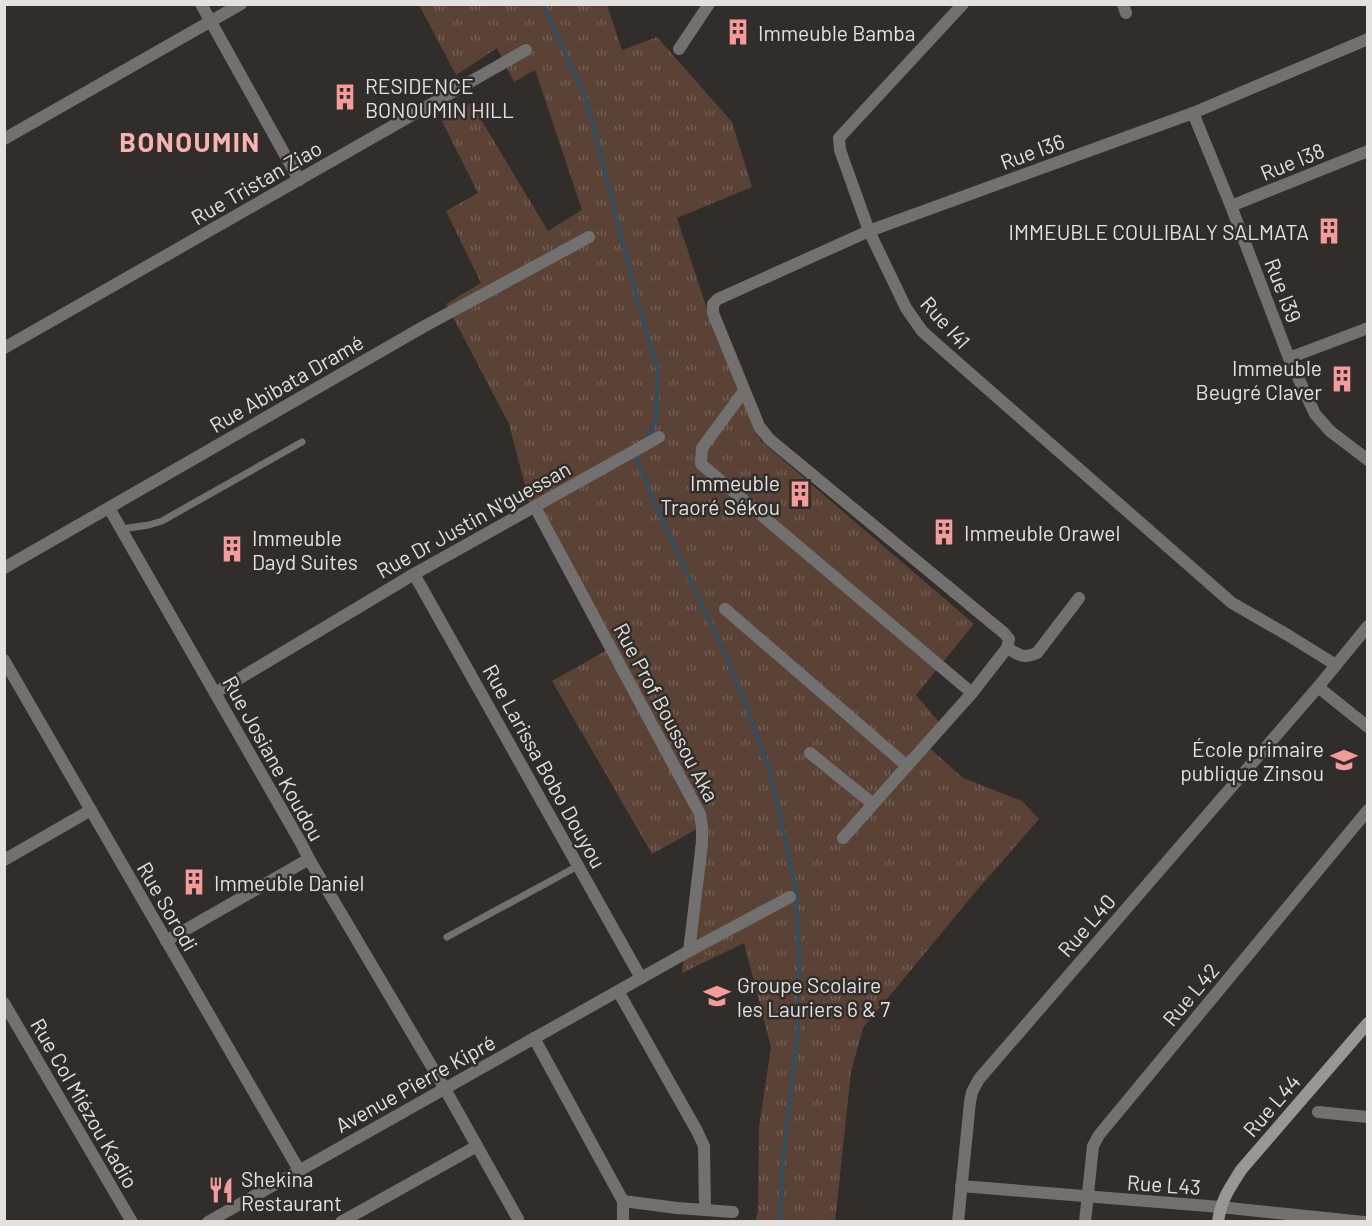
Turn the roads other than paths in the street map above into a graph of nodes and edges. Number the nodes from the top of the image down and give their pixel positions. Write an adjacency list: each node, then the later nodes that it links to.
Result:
1 (201, 4): 5 (street)
2 (242, 4): 5 (street)
3 (709, 4): 7 (street)
4 (963, 4): 14 (street, Rue I41)
5 (211, 22): 10 (street); 12 (street)
6 (1368, 39): 9 (street, Rue I36)
7 (679, 49)
8 (526, 50): 12 (street, Rue Tristan Ziao)
9 (1193, 113): 13 (street, Rue I39); 14 (street, Rue I36)
10 (4, 139)
11 (1368, 151): 13 (street, Rue I38)
12 (300, 180): 17 (street, Rue Tristan Ziao)
13 (1231, 206): 18 (street, Rue I39)
14 (869, 231): 19 (street, Rue I36); 33 (street, Rue I41)
15 (589, 237): 24 (street, Rue Abibata Dramé)
16 (1368, 328): 18 (street)
17 (4, 348)
18 (1289, 358): 22 (street, Rue I39)
19 (744, 391): 31 (street); 36 (street)
20 (659, 437): 23 (street, Rue Dr Justin N'guessan)
21 (302, 442): 25 (lane)
22 (1368, 460)
23 (535, 507): 27 (street, Rue Dr Justin N'guessan); 50 (street, Rue Prof Boussou Aka)
24 (109, 508): 25 (street, Rue Josiane Koudou); 26 (street, Rue Abibata Dramé)
25 (121, 529): 35 (street, Rue Josiane Koudou)
26 (4, 568)
27 (414, 574): 35 (street, Rue Dr Justin N'guessan); 46 (street, Rue Larissa Bobo Douyou)
28 (1080, 598): 31 (street)
29 (725, 609): 39 (street)
30 (1368, 626): 33 (street, Rue L40)
31 (1006, 648): 36 (street)
32 (4, 660): 41 (street, Rue Sorodi)
33 (1336, 665): 34 (street, Rue L40)
34 (1318, 687): 37 (street); 61 (street, Rue L40)
35 (215, 693): 45 (street, Rue Josiane Koudou)
36 (972, 693): 39 (street)
37 (1368, 727)
38 (810, 753): 40 (street)
39 (907, 766): 40 (street)
40 (873, 804): 43 (street)
41 (91, 810): 44 (street); 49 (street, Rue Sorodi)
42 (1368, 810): 62 (street, Rue L42)
43 (843, 838)
44 (4, 860)
45 (309, 860): 49 (street); 56 (street, Rue Josiane Koudou)
46 (578, 866): 48 (lane); 51 (street, Rue Larissa Bobo Douyou)
47 (790, 897): 50 (street, Avenue Pierre Kipré)
48 (447, 937)
49 (166, 941): 60 (street, Rue Sorodi)
50 (689, 951): 51 (street, Avenue Pierre Kipré)
51 (641, 978): 52 (street, Avenue Pierre Kipré)
52 (618, 991): 55 (street, Avenue Pierre Kipré); 66 (street)
53 (4, 1003): 68 (street, Rue Col Miézou Kadio)
54 (1368, 1023): 64 (street, Rue L44)
55 (534, 1038): 56 (street, Avenue Pierre Kipré); 63 (street)
56 (445, 1089): 59 (street, Rue Josiane Koudou); 60 (street, Avenue Pierre Kipré)
57 (1318, 1112): 58 (street)
58 (1368, 1117)
59 (477, 1146): 70 (street); 71 (street, Rue Josiane Koudou)
60 (299, 1170): 69 (street, Avenue Pierre Kipré)
61 (961, 1186): 62 (street, Rue L43); 74 (street, Rue L40)
62 (1087, 1197): 64 (street, Rue L43); 75 (street, Rue L42)
63 (623, 1201): 65 (street); 72 (street)
64 (1220, 1207): 76 (street, Rue L44); 77 (street, Rue L43)
65 (677, 1208): 66 (street); 73 (street)
66 (705, 1210): 67 (street)
67 (733, 1212)
68 (132, 1221)
69 (208, 1221)
70 (341, 1221)
71 (518, 1221)
72 (623, 1221)
73 (677, 1221)
74 (958, 1221)
75 (1085, 1221)
76 (1218, 1221)
77 (1364, 1221)

